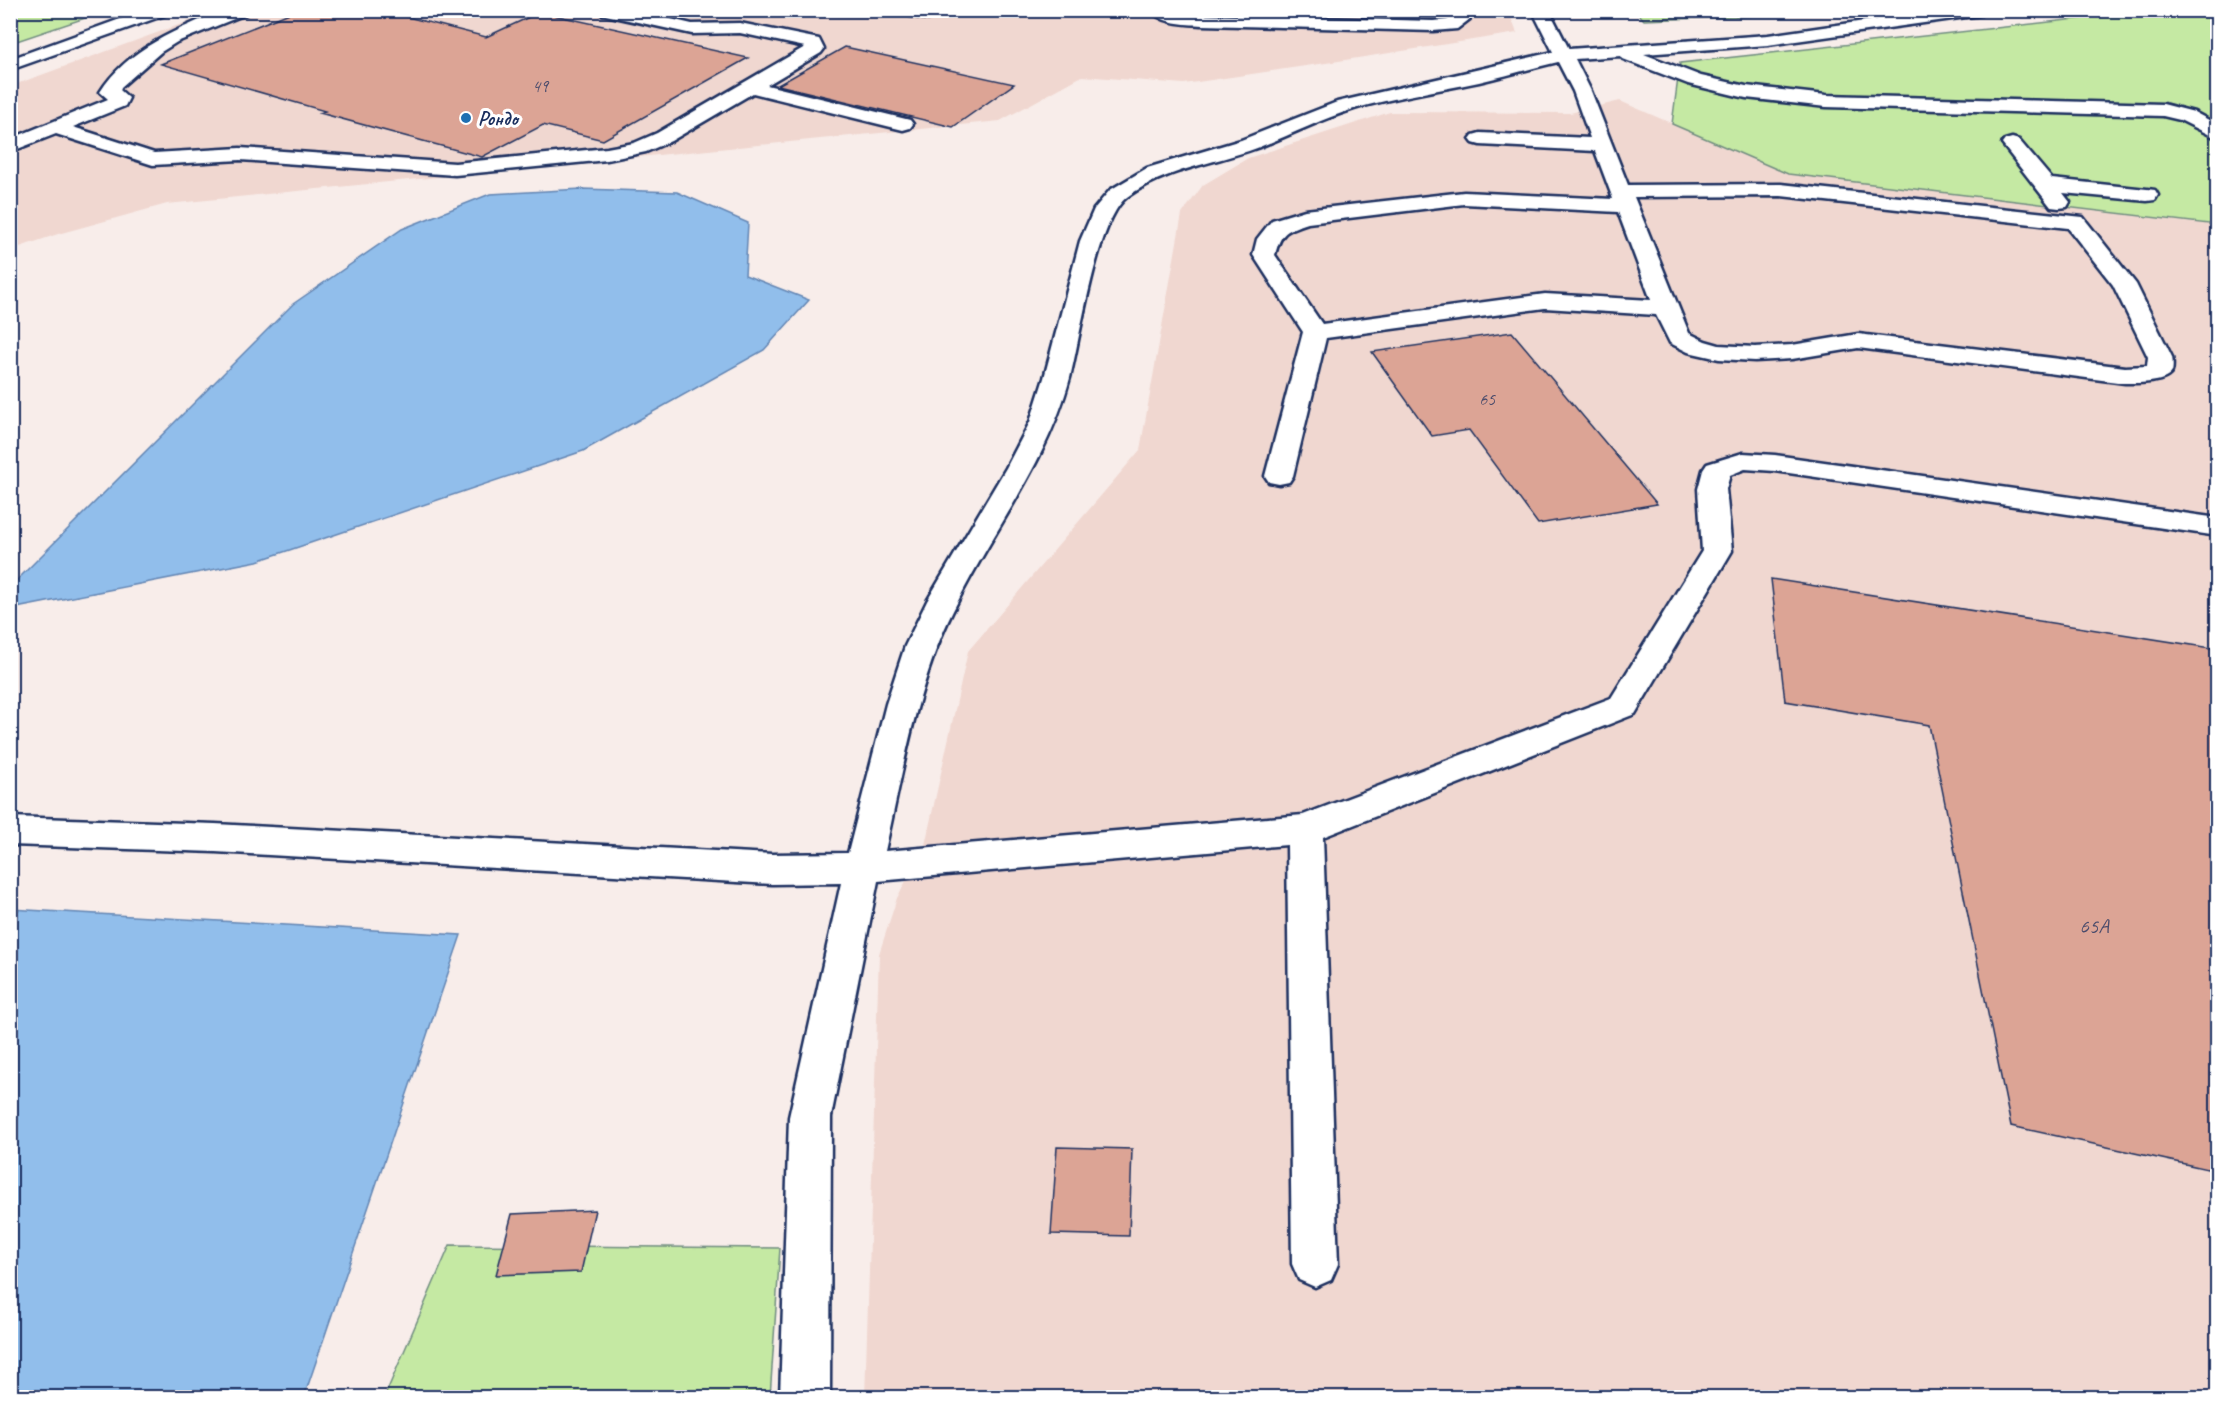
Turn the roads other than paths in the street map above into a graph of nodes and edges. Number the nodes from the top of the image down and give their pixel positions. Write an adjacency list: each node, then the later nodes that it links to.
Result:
1 (162, 10): 12 (street)
2 (240, 10): 15 (street)
3 (607, 10): 13 (street)
4 (906, 10): 5 (street)
5 (946, 10)
6 (1158, 10): 7 (street)
7 (1460, 10)
8 (1540, 10): 11 (street)
9 (1981, 10): 10 (street)
10 (1617, 50): 11 (street); 16 (street)
11 (1562, 55): 19 (street); 31 (street)
12 (10, 65)
13 (752, 87): 14 (street); 15 (street)
14 (903, 124)
15 (56, 128): 20 (street)
16 (2217, 133)
17 (1480, 139): 19 (street)
18 (2012, 144): 21 (street)
19 (1603, 145): 23 (street)
20 (10, 146)
21 (2045, 184): 22 (street); 24 (street)
22 (2147, 195)
23 (1624, 199): 24 (street); 25 (street); 26 (street)
24 (2075, 222): 25 (street)
25 (1665, 308): 26 (street)
26 (1315, 332): 27 (street)
27 (1279, 476)
28 (2217, 527): 29 (street)
29 (1305, 829): 31 (street); 32 (street)
30 (10, 831): 31 (street)
31 (862, 868): 33 (street)
32 (1315, 1264)
33 (805, 1398)

